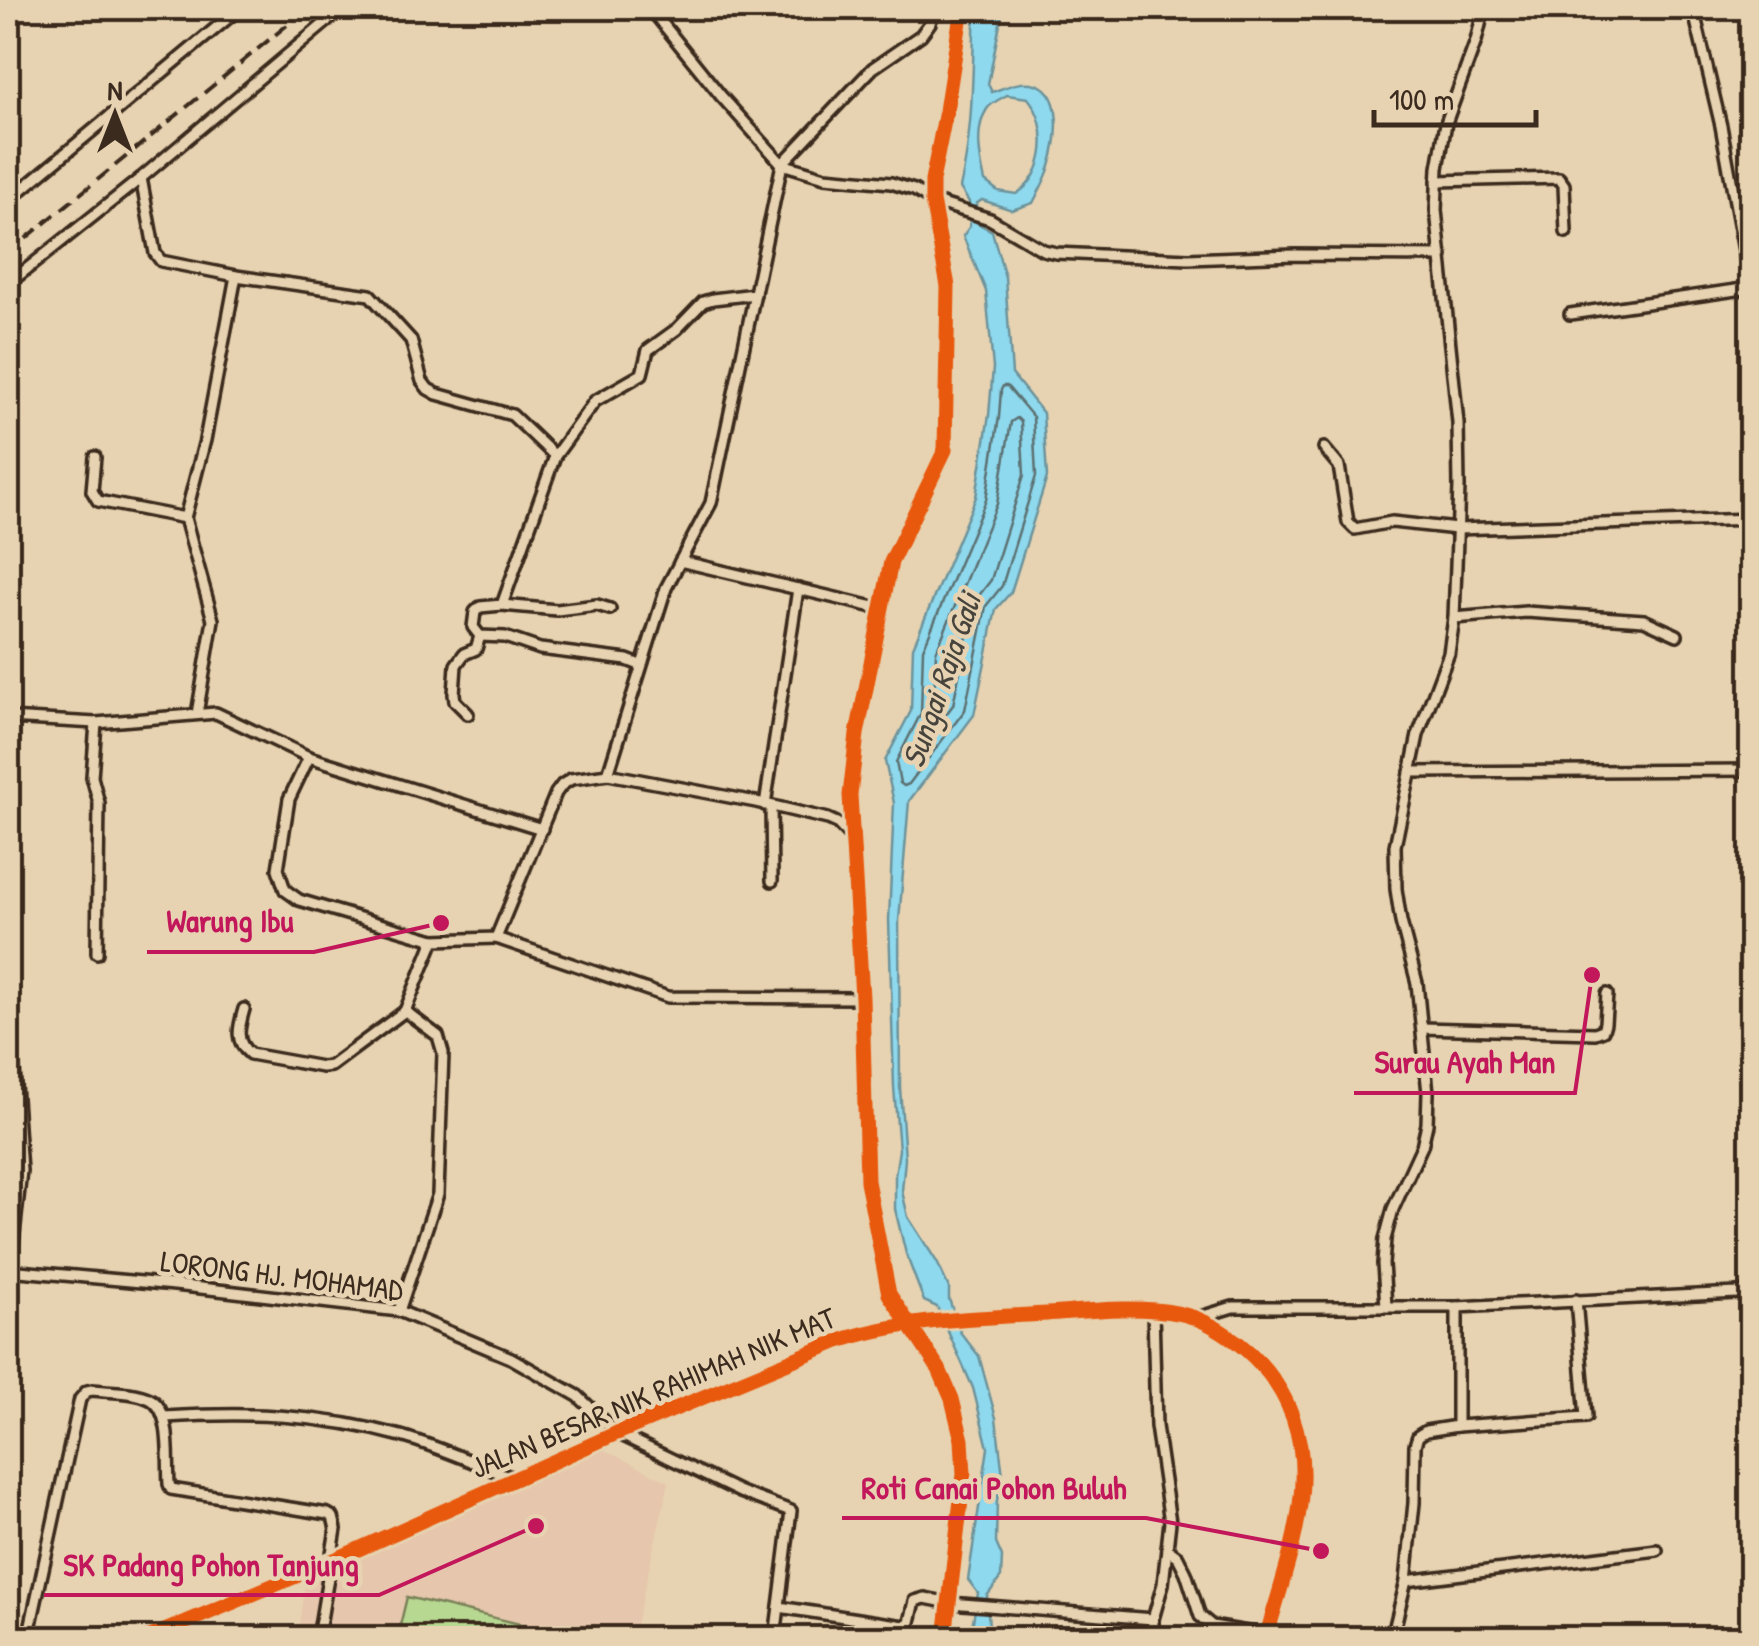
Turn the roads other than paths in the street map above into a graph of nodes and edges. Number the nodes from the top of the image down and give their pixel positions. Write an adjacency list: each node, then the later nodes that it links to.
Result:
1 (240, 8): 12 (street)
2 (343, 8): 10 (street)
3 (650, 8): 8 (street)
4 (934, 8): 8 (street)
5 (962, 8): 14 (street)
6 (1484, 8): 11 (street)
7 (1693, 8): 19 (street)
8 (782, 164): 14 (street); 20 (street)
9 (8, 170): 12 (street)
10 (141, 178): 17 (street); 18 (street)
11 (1438, 181): 15 (street); 16 (street)
12 (23, 188): 13 (street)
13 (8, 201)
14 (932, 201): 16 (street); 32 (street)
15 (1566, 232)
16 (1442, 256): 27 (street)
17 (236, 276): 23 (street); 25 (street)
18 (8, 284)
19 (1751, 291): 21 (street)
20 (755, 294): 23 (street); 28 (street)
21 (1570, 314)
22 (1324, 448): 27 (street)
23 (555, 456): 30 (street)
24 (95, 457): 25 (street)
25 (185, 518): 37 (street)
26 (1752, 519): 27 (street)
27 (1457, 529): 33 (street)
28 (680, 561): 29 (street); 36 (street)
29 (798, 589): 32 (street); 45 (street)
30 (502, 604): 31 (street); 35 (street)
31 (610, 608)
32 (882, 608): 47 (street)
33 (1454, 618): 34 (street); 43 (street)
34 (1677, 635)
35 (480, 636): 36 (street); 38 (street)
36 (640, 665): 44 (street)
37 (197, 714): 40 (street); 41 (street)
38 (468, 714)
39 (8, 718): 40 (street)
40 (96, 723): 51 (street)
41 (309, 757): 46 (street); 50 (street)
42 (1752, 770): 43 (street)
43 (1410, 772): 56 (street)
44 (608, 774): 45 (street); 46 (street)
45 (768, 805): 47 (street); 48 (street)
46 (542, 830): 49 (street)
47 (853, 840): 53 (street)
48 (772, 881)
49 (496, 938): 50 (street); 53 (street)
50 (434, 940): 55 (street)
51 (97, 953)
52 (1607, 994): 56 (street)
53 (862, 998): 66 (street)
54 (244, 1010): 55 (street)
55 (404, 1012): 64 (street)
56 (1422, 1028): 61 (street)
57 (8, 1040): 58 (street)
58 (8, 1270): 64 (street, LORONG HJ. MOHAMAD)
59 (1752, 1290): 60 (street)
60 (1576, 1300): 62 (street); 68 (street)
61 (1386, 1306): 62 (street); 65 (street)
62 (1457, 1307): 68 (street)
63 (1154, 1310): 65 (street, JALAN BESAR NIK RAHIMAH NIK MAT); 66 (street, JALAN BESAR NIK RAHIMAH NIK MAT); 71 (street)
64 (399, 1311): 69 (street, LORONG HJ. MOHAMAD)
65 (1197, 1318): 78 (street, JALAN BESAR NIK RAHIMAH NIK MAT)
66 (908, 1325): 69 (street, JALAN BESAR NIK RAHIMAH NIK MAT); 75 (street)
67 (165, 1417): 70 (street); 73 (street); 79 (street)
68 (1457, 1426): 74 (street)
69 (617, 1433): 70 (street, JALAN BESAR NIK RAHIMAH NIK MAT); 76 (street, LORONG HJ. MOHAMAD)
70 (516, 1479): 73 (street, JALAN BESAR NIK RAHIMAH NIK MAT)
71 (1167, 1549): 77 (street); 78 (street)
72 (1657, 1550): 74 (street)
73 (332, 1561): 80 (street, JALAN BESAR NIK RAHIMAH NIK MAT); 81 (street)
74 (1406, 1581): 86 (street)
75 (950, 1603): 76 (street); 77 (street); 83 (street)
76 (779, 1608): 82 (street, LORONG HJ. MOHAMAD)
77 (1153, 1619): 84 (street)
78 (1266, 1637): 85 (street)
79 (28, 1638)
80 (148, 1638)
81 (318, 1638)
82 (775, 1638)
83 (946, 1638)
84 (1153, 1638)
85 (1284, 1638)
86 (1392, 1638)

